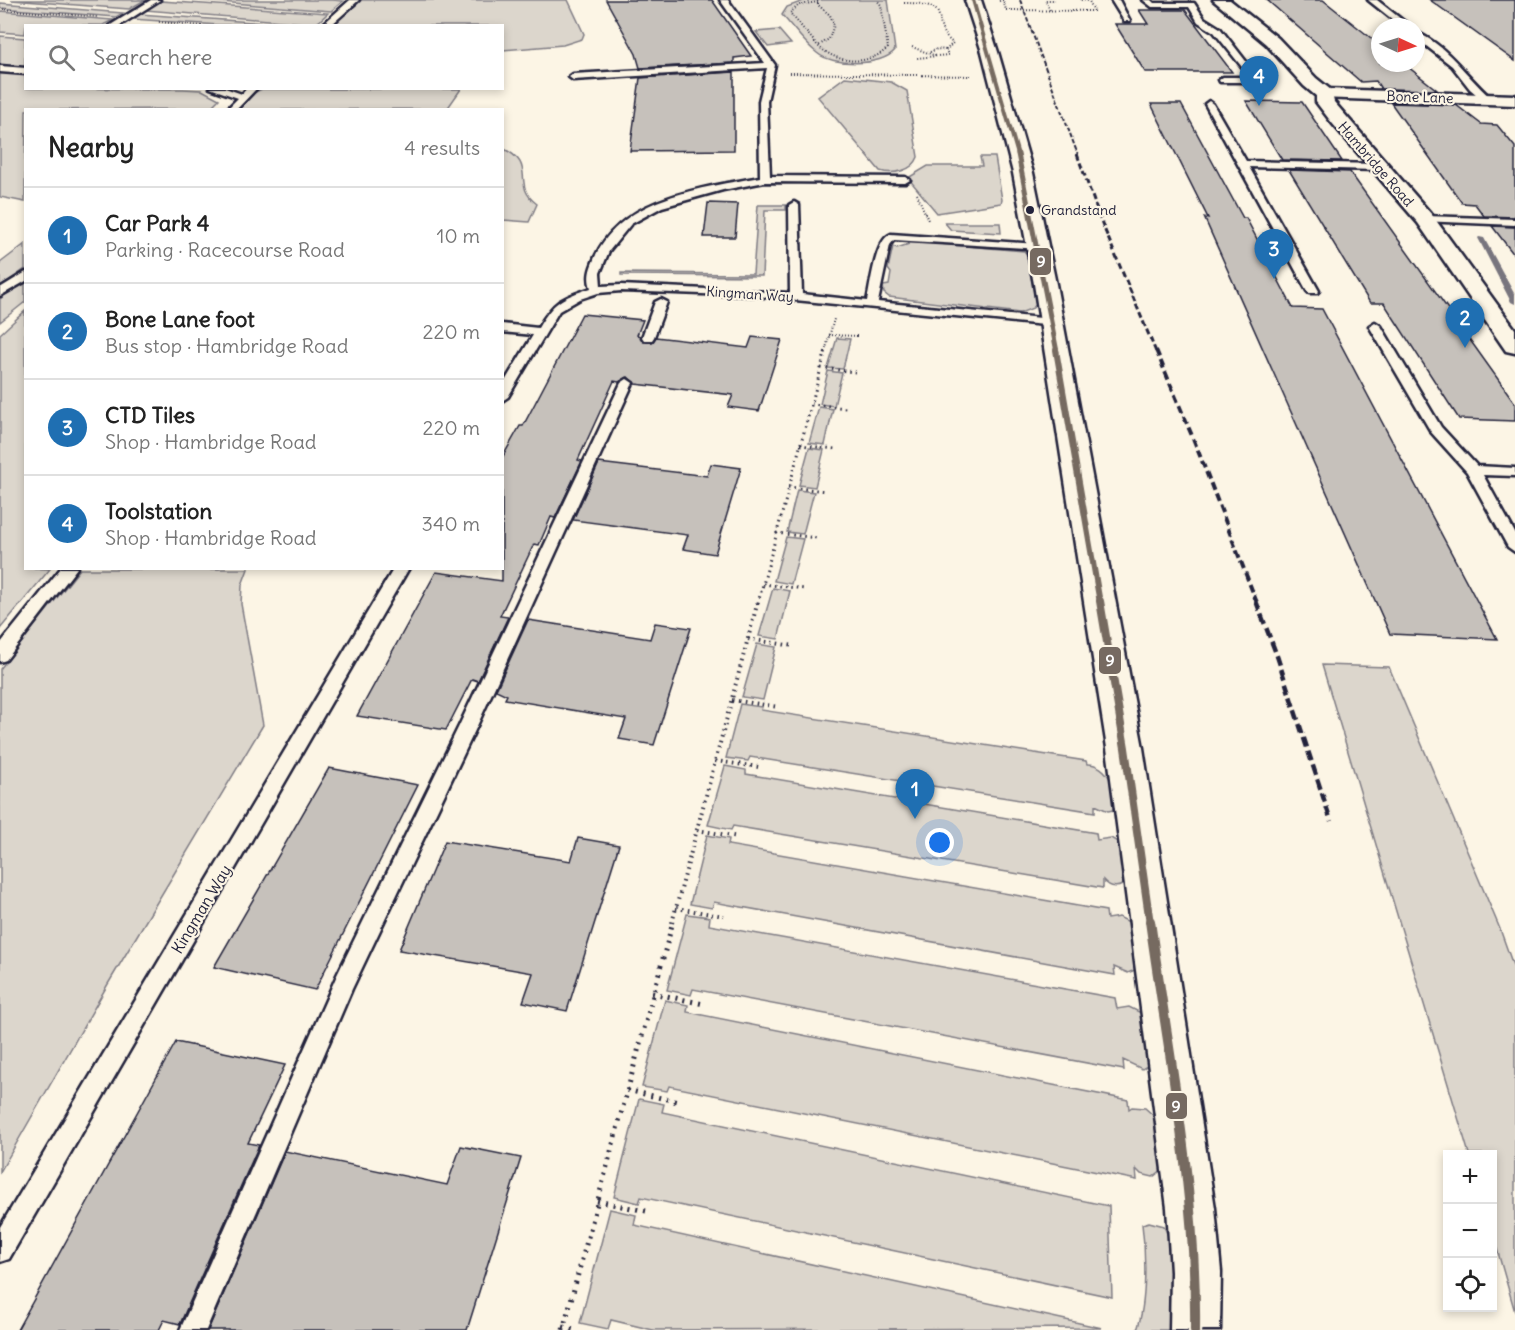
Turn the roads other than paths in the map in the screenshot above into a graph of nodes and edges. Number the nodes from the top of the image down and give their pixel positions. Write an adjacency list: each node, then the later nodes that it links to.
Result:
1 (156, 0): 11 (lane)
2 (355, 0): 12 (lane)
3 (724, 0): 15 (lane)
4 (973, 0): 34 (street)
5 (1115, 0): 10 (lane)
6 (1147, 0): 18 (lane)
7 (1221, 0): 21 (street, Hambridge Road)
8 (1372, 0): 9 (lane)
9 (1395, 18)
10 (1127, 19)
11 (116, 24)
12 (328, 24)
13 (1425, 41): 23 (lane)
14 (0, 69): 16 (lane)
15 (771, 69): 17 (lane); 29 (lane)
16 (24, 71)
17 (573, 77)
18 (1223, 80)
19 (221, 90): 22 (lane)
20 (252, 90): 22 (lane)
21 (1325, 94): 23 (street, Bone Lane); 28 (street, Hambridge Road)
22 (244, 97): 26 (lane)
23 (1487, 99): 24 (street, Bone Lane)
24 (1515, 100)
25 (1209, 104): 27 (lane)
26 (232, 108)
27 (1243, 164): 28 (lane); 37 (lane)
28 (1377, 167): 32 (street, Hambridge Road)
29 (765, 179): 30 (lane); 36 (lane)
30 (905, 180)
31 (794, 205): 40 (lane)
32 (1425, 219): 33 (lane); 47 (street, Hambridge Road)
33 (1515, 222)
34 (1037, 247): 41 (lane); 42 (street)
35 (24, 276): 38 (lane)
36 (597, 290): 39 (lane, Kingman Way); 45 (lane, Kingman Way)
37 (1313, 291)
38 (0, 293)
39 (660, 295): 40 (lane, Kingman Way); 46 (lane)
40 (796, 297): 41 (lane, Kingman Way)
41 (872, 304): 42 (lane, Kingman Way)
42 (1051, 323): 58 (street)
43 (1375, 326): 50 (lane)
44 (504, 328): 45 (lane)
45 (541, 332): 49 (lane, Kingman Way)
46 (648, 336)
47 (1515, 346)
48 (627, 383): 57 (lane)
49 (504, 394)
50 (1473, 470): 51 (lane); 52 (lane)
51 (1515, 472)
52 (1515, 547)
53 (68, 570): 55 (lane)
54 (401, 570): 56 (lane, Kingman Way)
55 (0, 656)
56 (0, 1250)
57 (193, 1330)
58 (1195, 1330)

